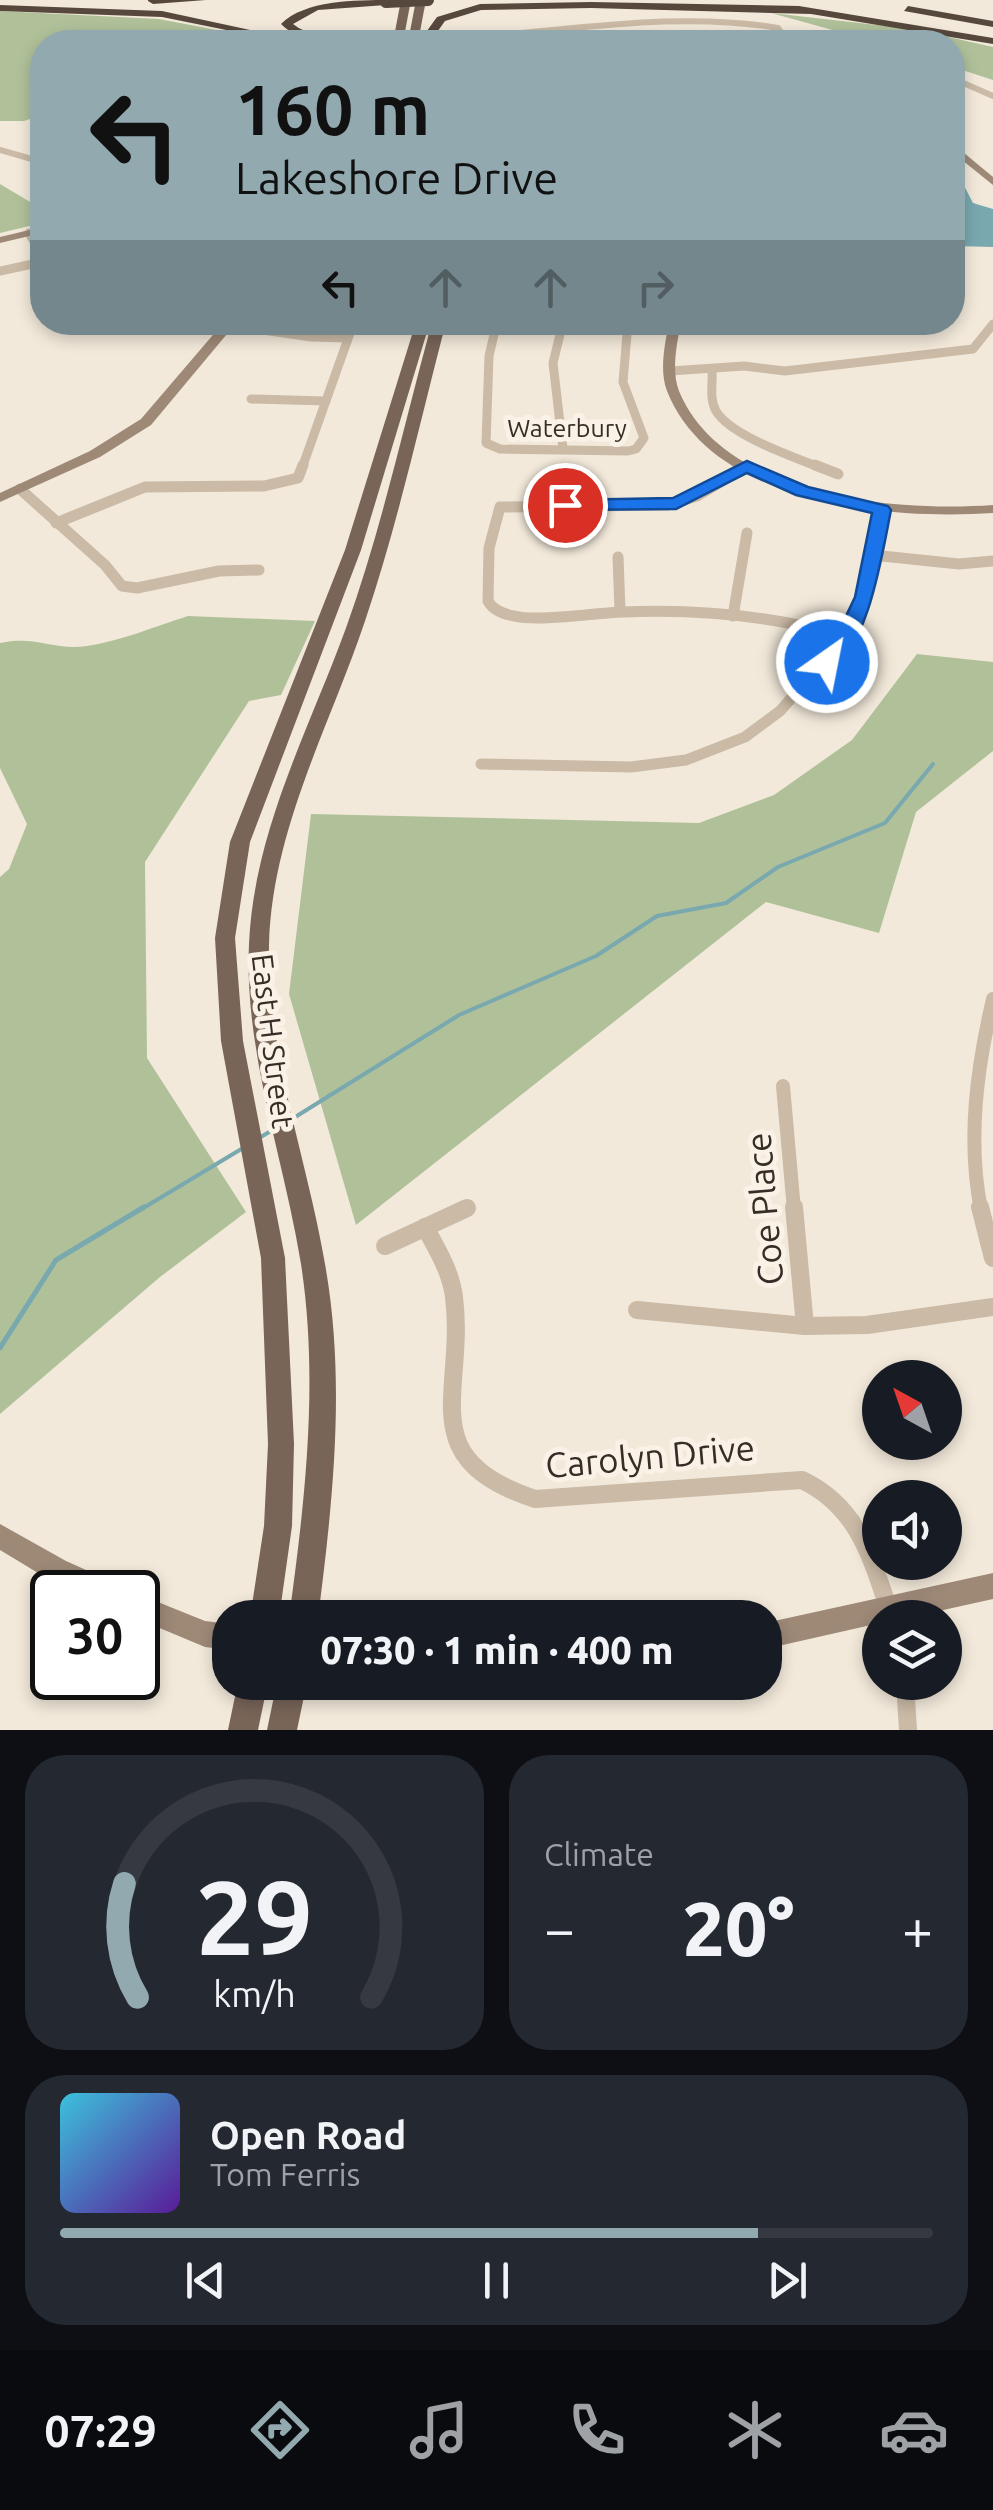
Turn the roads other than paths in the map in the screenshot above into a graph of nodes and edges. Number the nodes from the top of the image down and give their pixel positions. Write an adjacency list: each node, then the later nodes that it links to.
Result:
1 (200, 0): 5 (highway)
2 (406, 0): 12 (main road)
3 (424, 0): 11 (highway, bridge); 13 (main road)
4 (699, 0): 7 (highway)
5 (0, 6): 10 (highway)
6 (896, 7): 8 (highway)
7 (814, 11): 14 (highway); 18 (highway)
8 (993, 24)
9 (578, 28): 15 (street); 16 (street); 17 (street)
10 (241, 30)
11 (292, 30)
12 (399, 30)
13 (415, 30)
14 (433, 30)
15 (556, 30)
16 (581, 30)
17 (779, 30)
18 (927, 30)
19 (965, 36): 20 (highway)
20 (993, 41)
21 (965, 84): 22 (street)
22 (993, 96)
23 (0, 150): 25 (street)
24 (965, 157): 26 (street)
25 (30, 159)
26 (993, 182)
27 (29, 233): 28 (street)
28 (0, 240)
29 (30, 262): 30 (street)
30 (0, 271)
31 (993, 324): 43 (street)
32 (221, 335): 49 (street)
33 (294, 335): 41 (street)
34 (349, 335): 41 (street)
35 (419, 335): 75 (main road, East H Street)
36 (436, 335): 76 (main road, East H Street)
37 (494, 335): 46 (street, Waterbury)
38 (560, 335): 46 (street)
39 (625, 335): 46 (street, Waterbury)
40 (674, 335): 42 (street)
41 (348, 338): 45 (street)
42 (670, 371): 43 (street); 47 (street)
43 (712, 371): 48 (street)
44 (250, 398): 45 (street)
45 (326, 401): 53 (street)
46 (563, 449)
47 (747, 466): 52 (street); 59 (street)
48 (838, 474)
49 (20, 489): 50 (street); 53 (street)
50 (0, 498)
51 (993, 509): 52 (street)
52 (882, 510): 55 (street)
53 (56, 523): 58 (street)
54 (747, 533): 60 (street)
55 (872, 554): 57 (street); 61 (street)
56 (618, 557): 59 (street)
57 (991, 564)
58 (258, 570)
59 (620, 611): 60 (street)
60 (733, 616): 61 (street)
61 (846, 637): 62 (street)
62 (481, 764)
63 (993, 999): 68 (street)
64 (783, 1086): 71 (street, Coe Place)
65 (467, 1208): 66 (street)
66 (426, 1227): 67 (street); 77 (street, Carolyn Drive)
67 (385, 1246)
68 (993, 1258)
69 (993, 1307): 71 (street)
70 (637, 1310): 71 (street)
71 (805, 1326)
72 (0, 1536): 73 (street)
73 (57, 1570)
74 (993, 1586): 78 (street)
75 (267, 1600)
76 (305, 1600)
77 (885, 1600)
78 (942, 1600)
79 (160, 1615): 82 (street)
80 (862, 1619): 81 (street)
81 (782, 1633)
82 (212, 1635)
83 (250, 1700): 86 (main road)
84 (288, 1700): 87 (main road)
85 (907, 1700): 88 (street)
86 (244, 1730)
87 (282, 1730)
88 (908, 1730)

